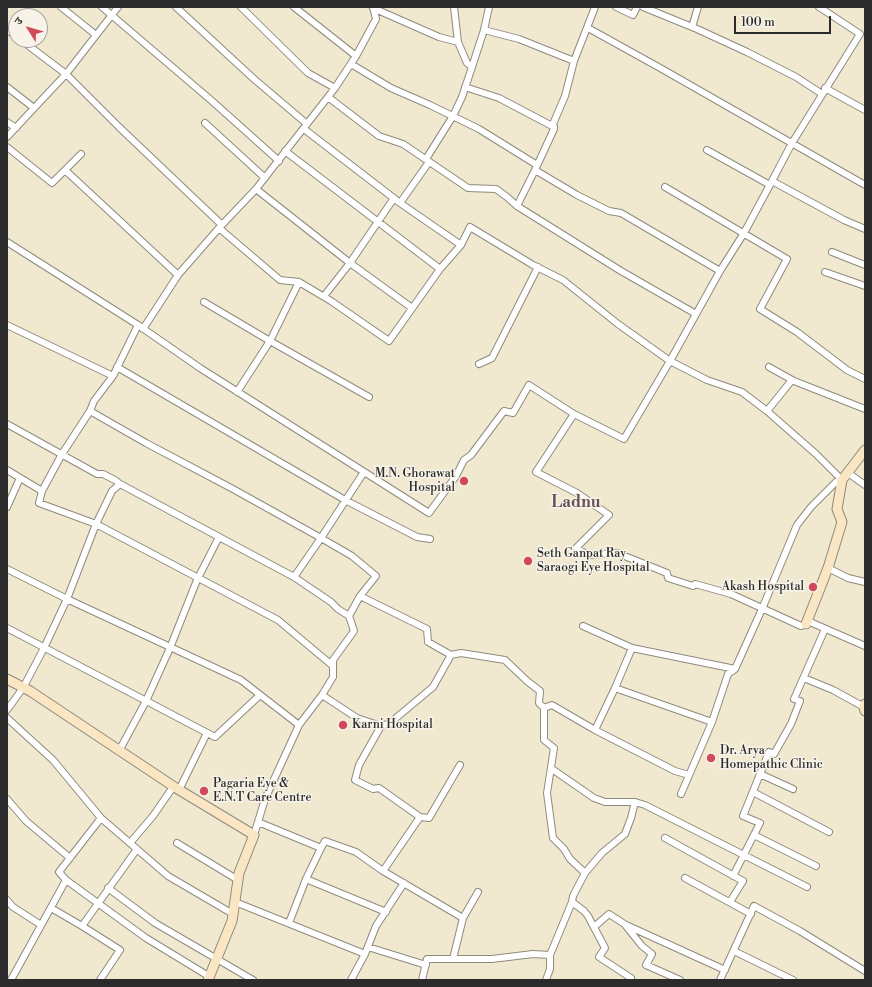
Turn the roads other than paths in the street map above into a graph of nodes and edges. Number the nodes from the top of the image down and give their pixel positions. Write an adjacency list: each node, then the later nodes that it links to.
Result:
1 (60, 7): 20 (street)
2 (102, 7): 16 (street)
3 (118, 7): 16 (street)
4 (176, 7): 39 (street)
5 (241, 7): 31 (street)
6 (294, 7): 24 (street)
7 (373, 7): 22 (street); 24 (street)
8 (454, 7): 22 (street)
9 (489, 7): 19 (street)
10 (595, 7): 18 (street)
11 (616, 7): 12 (street)
12 (637, 7)
13 (643, 7): 17 (street)
14 (698, 7): 17 (street)
15 (819, 7): 21 (street)
16 (112, 15): 20 (street); 49 (street)
17 (692, 27): 32 (street)
18 (588, 28): 25 (street); 43 (street)
19 (484, 30): 25 (street); 27 (street)
20 (96, 35): 28 (street)
21 (863, 36): 32 (street)
22 (458, 42): 27 (street)
23 (32, 48): 28 (street)
24 (356, 56): 26 (street)
25 (574, 61): 40 (street)
26 (351, 64): 31 (street); 36 (street)
27 (472, 67): 30 (street)
28 (66, 74): 34 (street); 61 (street)
29 (7, 87): 34 (street)
30 (465, 87): 36 (street); 40 (street)
31 (335, 88): 33 (street)
32 (824, 91): 35 (street); 43 (street)
33 (328, 97): 39 (street); 48 (street)
34 (34, 108): 41 (street)
35 (865, 110)
36 (453, 116): 48 (street); 50 (street)
37 (7, 122): 41 (street)
38 (205, 123): 52 (street)
39 (305, 127): 46 (street); 57 (street)
40 (554, 127): 50 (street)
41 (16, 128): 42 (street)
42 (7, 137)
43 (792, 143): 53 (street); 54 (street)
44 (7, 147): 51 (street)
45 (707, 150): 53 (street)
46 (285, 151): 49 (street); 60 (street)
47 (80, 154): 51 (street)
48 (428, 160): 58 (street); 59 (street)
49 (279, 161): 52 (street)
50 (536, 167): 59 (street); 71 (street)
51 (65, 170): 73 (street)
52 (265, 178): 56 (street)
53 (771, 183): 62 (street); 63 (street)
54 (865, 185)
55 (666, 187): 63 (street)
56 (256, 189): 61 (street); 67 (street)
57 (394, 198): 58 (street); 60 (street)
58 (400, 203): 65 (street)
59 (517, 206): 79 (street)
60 (378, 223): 67 (street); 70 (street)
61 (220, 226): 73 (street); 74 (street)
62 (865, 229)
63 (744, 233): 71 (street); 89 (street)
64 (7, 242): 81 (street)
65 (461, 245): 69 (street); 70 (street)
66 (832, 252): 68 (street)
67 (350, 263): 76 (street); 78 (street)
68 (865, 265)
69 (538, 267): 84 (street); 85 (street)
70 (440, 269): 78 (street)
71 (720, 270): 79 (street)
72 (825, 272): 75 (street)
73 (178, 275): 82 (street)
74 (299, 282): 76 (street); 83 (street)
75 (865, 286)
76 (324, 296): 78 (street)
77 (204, 302): 83 (street)
78 (412, 308)
79 (696, 314): 84 (street)
80 (7, 325): 88 (street)
81 (138, 325): 82 (street); 87 (street)
82 (143, 329): 91 (street)
83 (270, 341): 91 (street); 92 (street)
84 (670, 361): 95 (street); 96 (street)
85 (479, 364)
86 (769, 366): 90 (street)
87 (118, 367): 88 (street); 107 (street)
88 (113, 376): 94 (street)
89 (865, 379)
90 (792, 380): 93 (street); 95 (street)
91 (237, 392): 101 (street)
92 (369, 397)
93 (865, 409)
94 (90, 410): 99 (street); 111 (street)
95 (767, 411): 102 (street)
96 (574, 414): 101 (street); 120 (street)
97 (7, 424): 99 (street)
98 (865, 450): 102 (street)
99 (62, 454): 104 (street); 106 (street)
100 (7, 470): 103 (street)
101 (364, 472): 107 (street)
102 (844, 477): 105 (street); 113 (street); 120 (street)
103 (20, 478): 106 (street); 108 (street)
104 (120, 484): 109 (street); 110 (street)
105 (865, 484)
106 (42, 491): 109 (street)
107 (345, 500): 111 (street); 112 (street)
108 (7, 507)
109 (96, 524): 116 (street); 119 (street)
110 (219, 537): 115 (street); 116 (street)
111 (321, 538): 115 (street); 118 (street)
112 (430, 539)
113 (828, 568): 117 (street); 122 (street)
114 (7, 569): 119 (street)
115 (294, 577): 121 (street)
116 (198, 578): 128 (street); 131 (street)
117 (865, 582)
118 (360, 596): 121 (street); 130 (street)
119 (67, 599): 127 (street); 128 (street)
120 (762, 609): 122 (street); 132 (street)
121 (349, 616): 131 (street)
122 (806, 624): 125 (street)
123 (583, 626): 129 (street)
124 (7, 628): 127 (street)
125 (825, 629): 126 (street); 133 (street)
126 (865, 646)
127 (44, 648): 135 (street); 139 (street)
128 (170, 648): 137 (street); 139 (street)
129 (632, 648): 132 (street); 136 (street)
130 (451, 655): 141 (street); 146 (street)
131 (333, 666): 138 (street)
132 (735, 669): 144 (street)
133 (804, 678): 140 (street); 152 (street)
134 (7, 679): 135 (street)
135 (23, 688): 142 (street); 149 (street)
136 (615, 688): 144 (street); 147 (street)
137 (260, 695): 145 (street); 148 (street)
138 (322, 695): 145 (street); 146 (street)
139 (146, 701): 148 (street); 149 (street)
140 (865, 707)
141 (544, 708): 147 (street); 151 (street)
142 (7, 710)
143 (7, 718): 161 (street)
144 (712, 722): 153 (street)
145 (299, 725): 162 (street)
146 (381, 726): 160 (street)
147 (595, 730): 153 (street)
148 (207, 733): 154 (street)
149 (119, 751): 154 (street)
150 (460, 766): 160 (street)
151 (552, 769): 159 (street); 175 (street)
152 (760, 774): 155 (street); 156 (street)
153 (689, 775): 157 (street)
154 (176, 789): 165 (street); 167 (street)
155 (793, 789)
156 (753, 792): 163 (street); 164 (street)
157 (681, 794)
158 (7, 799): 172 (street)
159 (635, 802): 171 (street); 175 (street)
160 (420, 817): 174 (street)
161 (101, 818): 167 (street); 172 (street)
162 (258, 822): 165 (street); 169 (street)
163 (829, 832)
164 (754, 834): 171 (street); 173 (street)
165 (254, 835): 179 (street)
166 (665, 838): 176 (street)
167 (130, 843): 170 (street)
168 (177, 843): 179 (street)
169 (321, 848): 174 (street); 180 (street)
170 (137, 849): 183 (street); 192 (street)
171 (744, 855): 176 (street); 182 (street)
172 (70, 858): 178 (street)
173 (816, 866)
174 (383, 871): 181 (street)
175 (585, 873): 187 (street)
176 (733, 876): 188 (street)
177 (685, 878): 188 (street)
178 (66, 880): 189 (street); 190 (street)
179 (238, 880): 186 (street)
180 (306, 880): 191 (street); 195 (street)
181 (404, 883): 191 (street); 194 (street)
182 (807, 887)
183 (108, 888): 189 (street); 205 (street)
184 (478, 892): 194 (street)
185 (7, 900): 196 (street)
186 (235, 902): 192 (street); 195 (street)
187 (572, 902): 199 (street); 203 (street)
188 (730, 902): 193 (street)
189 (99, 904): 198 (street); 210 (street)
190 (51, 908): 196 (street); 198 (street)
191 (386, 912): 200 (street)
192 (233, 914): 205 (street)
193 (751, 914): 201 (street); 208 (street)
194 (463, 918): 204 (street)
195 (289, 923): 202 (street)
196 (41, 925): 213 (street)
197 (626, 925): 199 (street); 207 (street); 219 (street)
198 (82, 926): 214 (street)
199 (594, 927): 212 (street)
200 (368, 947): 202 (street); 206 (street)
201 (734, 951): 207 (street); 221 (street)
202 (366, 954): 211 (street)
203 (550, 955): 204 (street); 218 (street)
204 (454, 959): 206 (street)
205 (217, 960): 210 (street); 215 (street)
206 (426, 965): 217 (street)
207 (725, 970): 220 (street)
208 (865, 971)
209 (7, 972): 213 (street)
210 (209, 978)
211 (352, 978): 216 (street)
212 (631, 978)
213 (11, 979)
214 (100, 980)
215 (253, 980)
216 (359, 980)
217 (422, 980)
218 (546, 980)
219 (680, 980)
220 (720, 980)
221 (793, 980)

